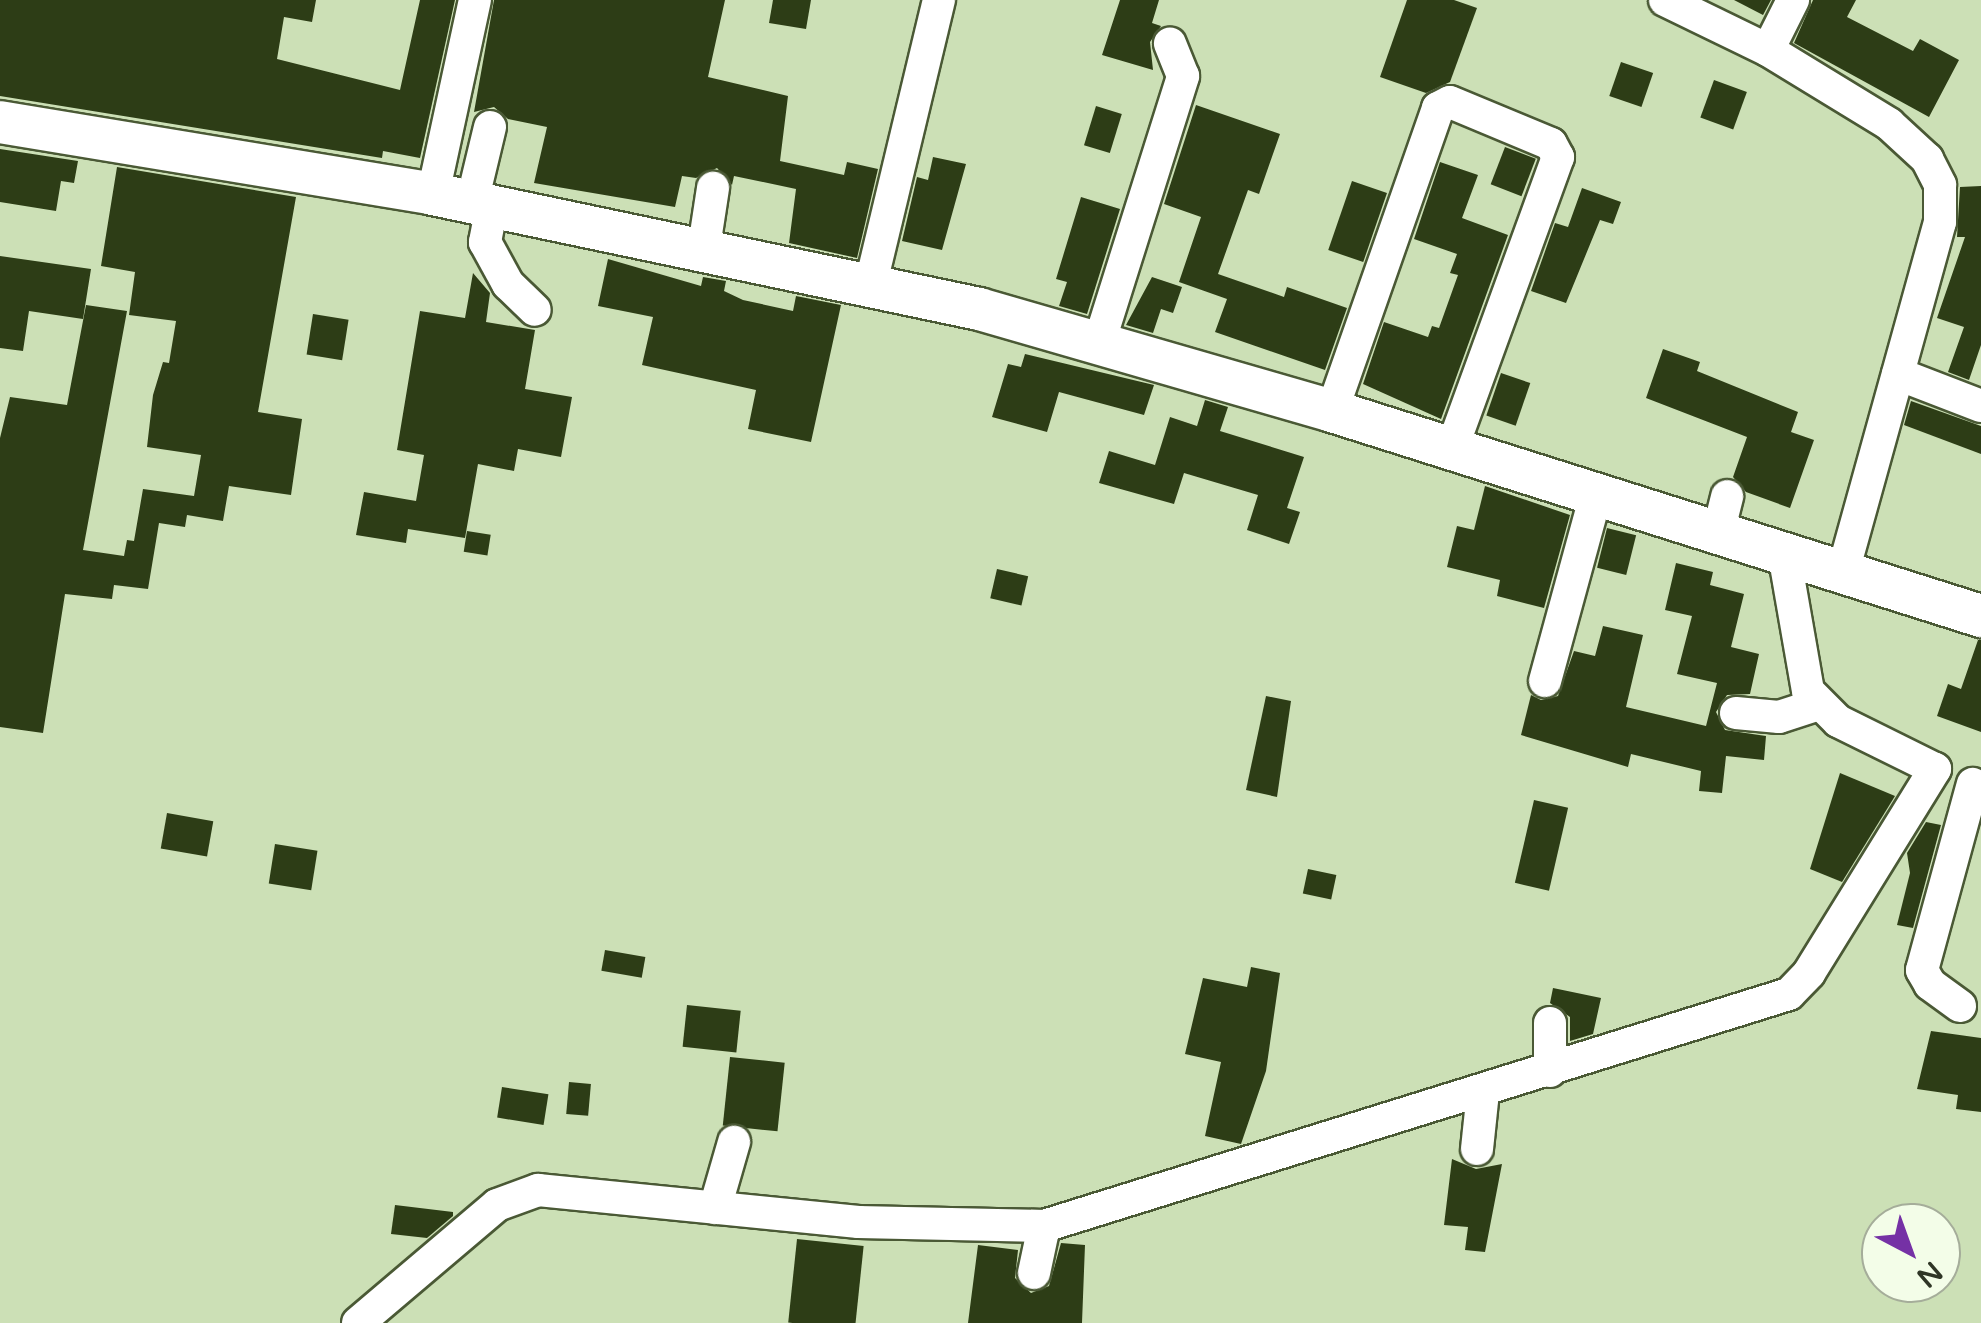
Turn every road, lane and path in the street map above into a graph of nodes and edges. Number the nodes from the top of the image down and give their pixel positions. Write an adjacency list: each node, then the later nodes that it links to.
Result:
1 (476, 0): 11 (street)
2 (939, 0): 13 (street)
3 (1665, 0): 5 (street)
4 (1793, 0): 7 (street)
5 (1725, 13): 7 (street)
6 (1170, 44): 15 (street)
7 (1768, 50): 16 (street)
8 (0, 122): 11 (main road)
9 (490, 127): 11 (street)
10 (713, 188): 12 (street)
11 (466, 201): 12 (main road); 14 (street)
12 (704, 247): 13 (main road)
13 (871, 282): 15 (main road)
14 (535, 310)
15 (1099, 344): 18 (main road)
16 (1898, 374): 17 (street); 22 (street)
17 (1981, 406)
18 (1332, 411): 19 (main road); 19 (street)
19 (1452, 448): 20 (main road)
20 (1596, 494): 21 (main road); 24 (street)
21 (1784, 554): 22 (main road); 25 (street)
22 (1843, 572): 23 (main road)
23 (1981, 616)
24 (1545, 681)
25 (1819, 704): 26 (street); 27 (street)
26 (1736, 713)
27 (1936, 769): 28 (street); 31 (street)
28 (1977, 786): 29 (street)
29 (1960, 1006)
30 (1550, 1023): 31 (street)
31 (1550, 1071): 32 (street)
32 (1483, 1092): 34 (street); 36 (street)
33 (734, 1142): 35 (street)
34 (1477, 1148)
35 (716, 1208): 36 (street); 38 (street)
36 (1044, 1226): 37 (street)
37 (1034, 1273)
38 (358, 1323)

